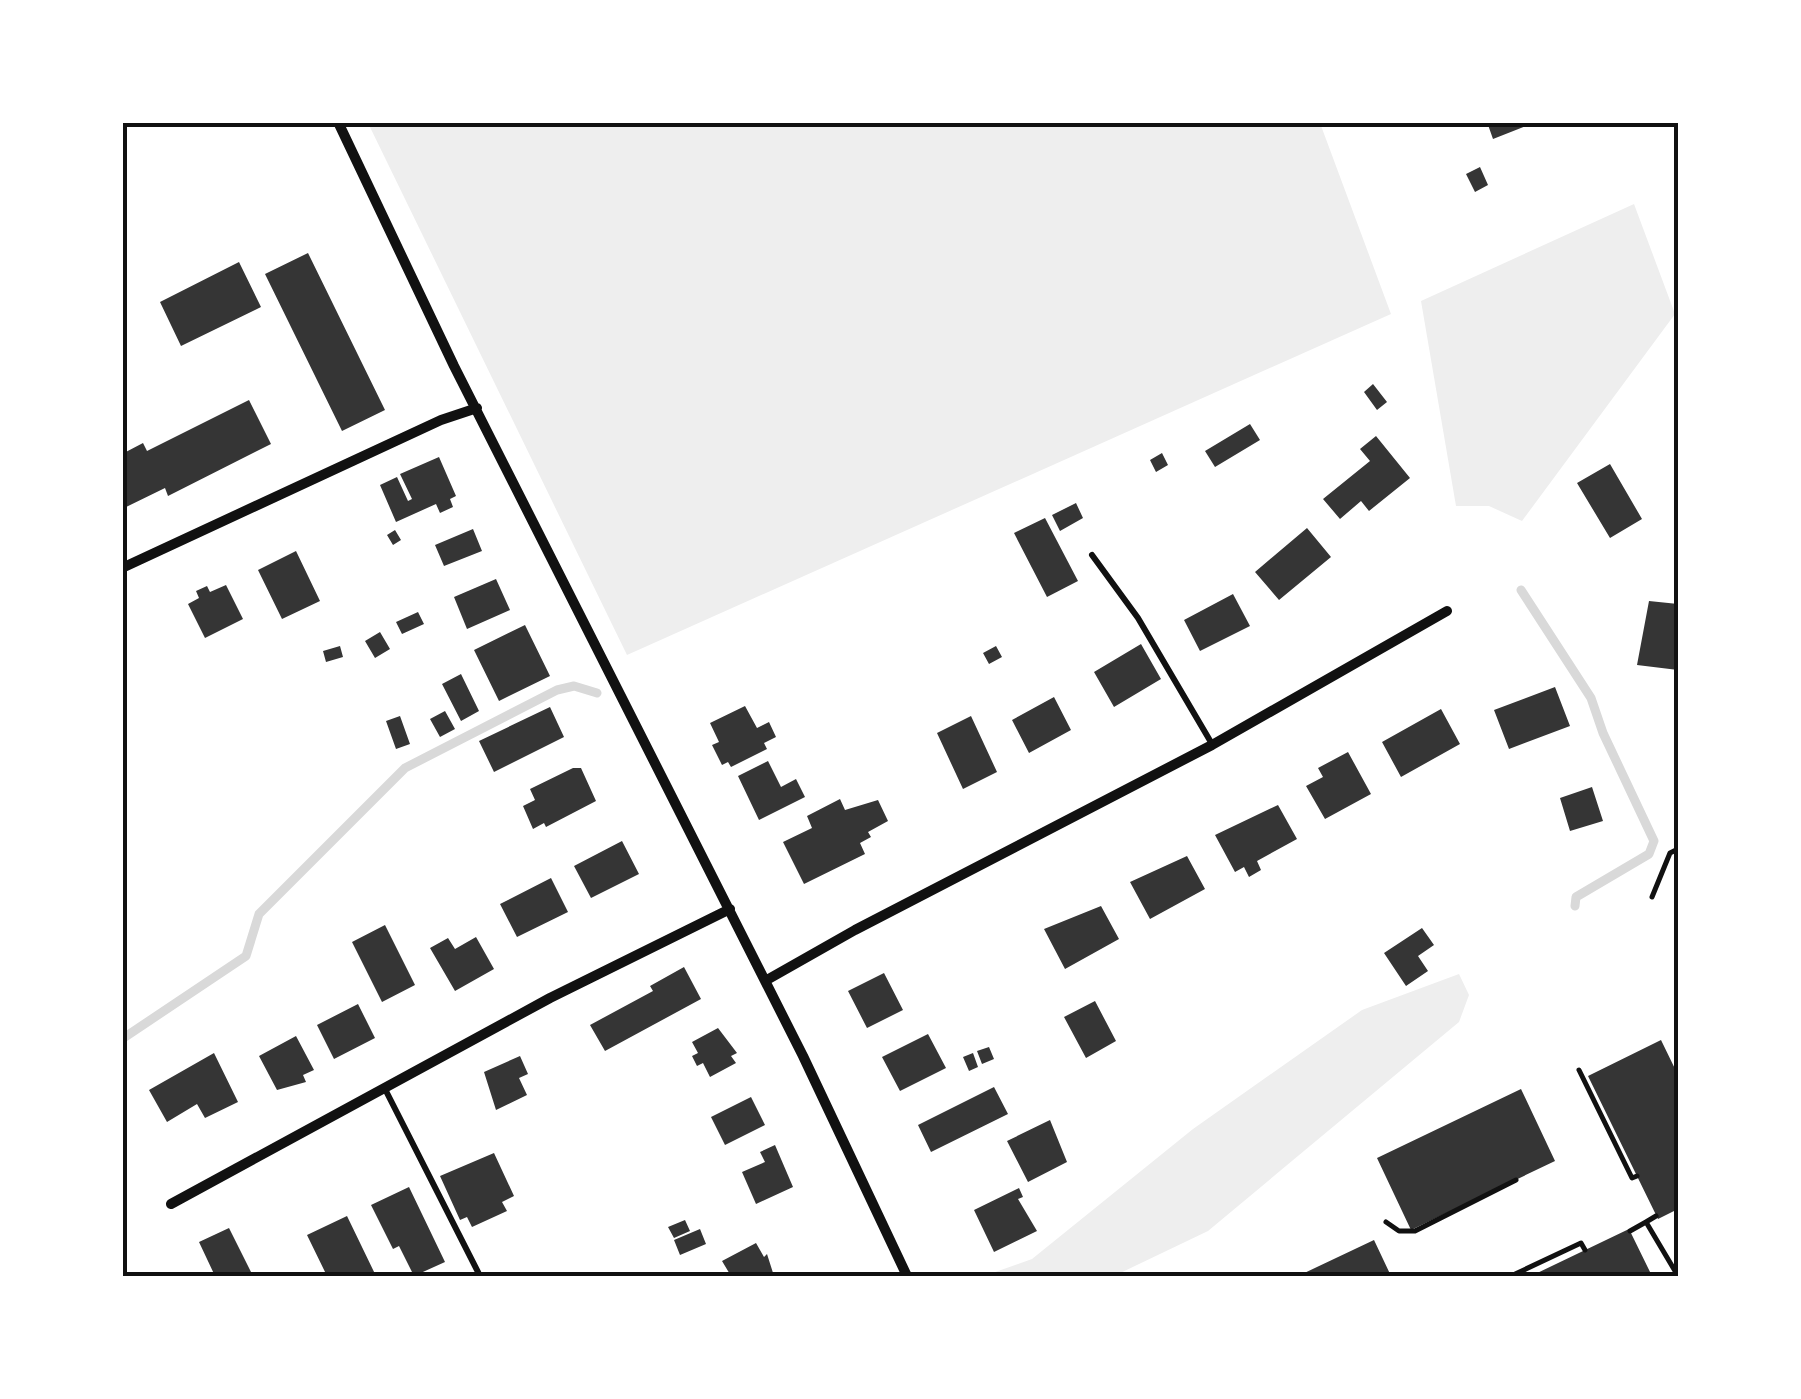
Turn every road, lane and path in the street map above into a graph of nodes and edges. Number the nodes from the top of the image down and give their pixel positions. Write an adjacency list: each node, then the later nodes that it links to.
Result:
1 (338, 122): 2 (street)
2 (477, 408): 4 (street); 9 (street)
3 (1092, 555): 6 (lane)
4 (122, 568)
5 (1448, 611): 6 (street)
6 (1212, 746): 10 (street)
7 (1678, 849): 8 (path)
8 (1652, 897)
9 (730, 909): 10 (street); 12 (street)
10 (765, 981): 22 (street)
11 (1579, 1070): 13 (path)
12 (385, 1088): 15 (street); 21 (lane)
13 (1637, 1176)
14 (1516, 1180): 17 (path)
15 (171, 1204)
16 (1656, 1216): 18 (path)
17 (1386, 1222)
18 (1646, 1222): 19 (path); 24 (path)
19 (1630, 1231)
20 (1585, 1250): 23 (path)
21 (478, 1274)
22 (907, 1276)
23 (1512, 1276)
24 (1678, 1276)

